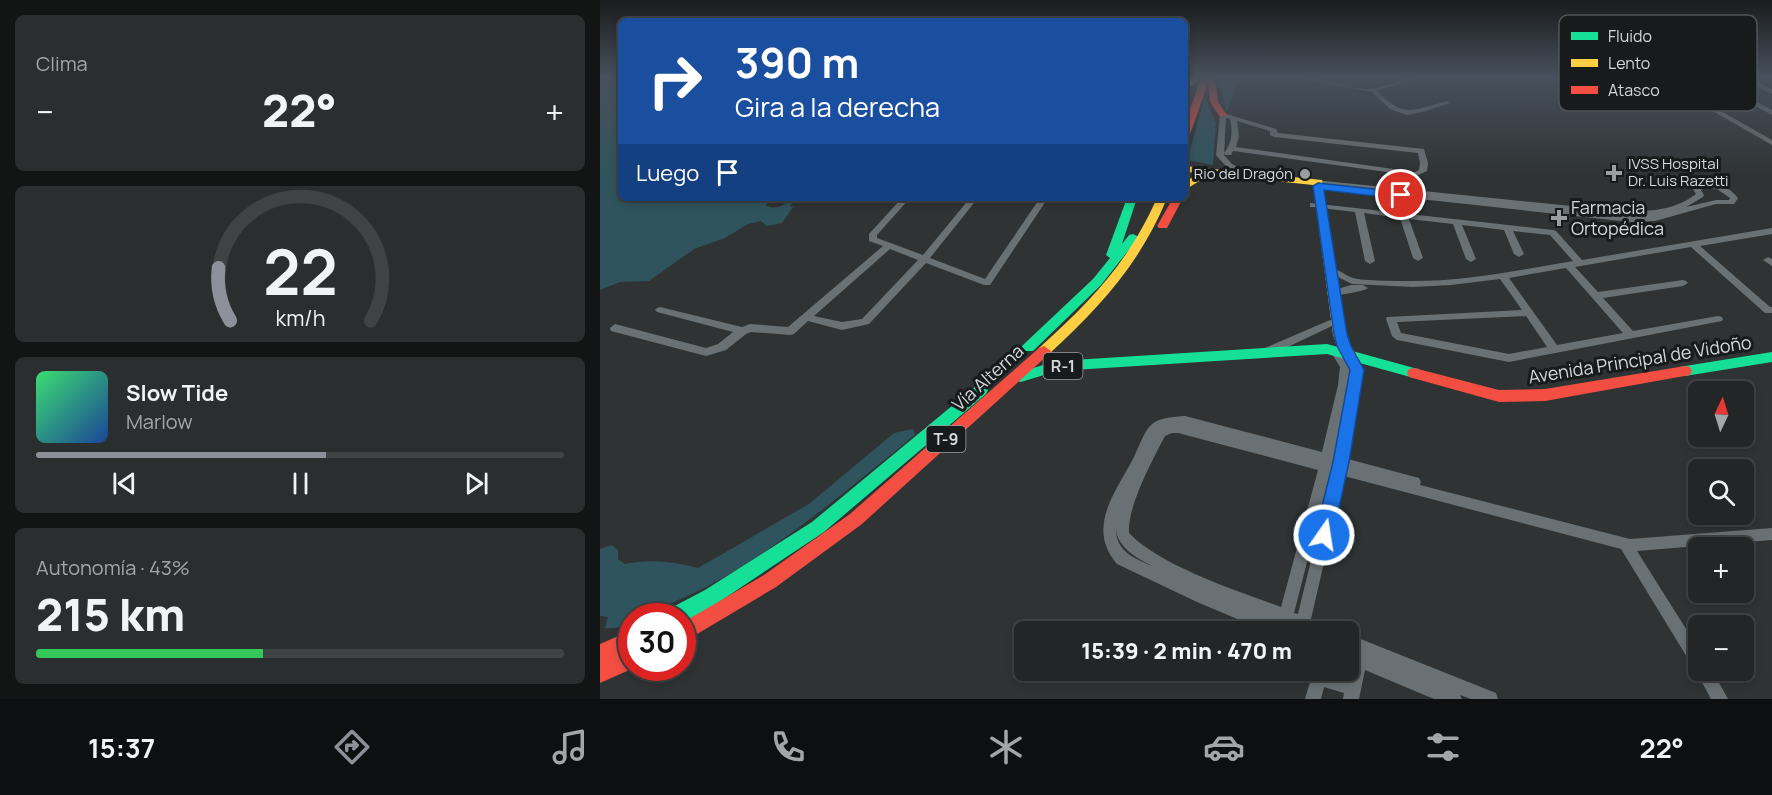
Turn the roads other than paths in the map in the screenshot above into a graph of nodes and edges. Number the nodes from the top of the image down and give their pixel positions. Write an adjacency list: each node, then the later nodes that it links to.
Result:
1 (1195, 110): 8 (main road)
2 (1221, 110): 7 (main road)
3 (1394, 110): 4 (street)
4 (1417, 110)
5 (1716, 111): 10 (street)
6 (1725, 111): 9 (street)
7 (1227, 116): 11 (street); 11 (street); 12 (street)
8 (1188, 127)
9 (1772, 138)
10 (1772, 143)
11 (1232, 149): 12 (street)
12 (1222, 161): 15 (street)
13 (1188, 169): 14 (main road); 15 (main road)
14 (1212, 174): 16 (main road); 17 (main road)
15 (1247, 174): 17 (main road)
16 (1188, 184)
17 (1314, 184): 17 (street); 25 (main road)
18 (903, 201): 32 (street)
19 (972, 201): 36 (street)
20 (1042, 201): 36 (street)
21 (1131, 201): 41 (main road, T-9)
22 (1148, 201): 41 (main road, Vía Alterna / T-9)
23 (1161, 201): 35 (main road, Vía Alterna / T-9)
24 (1176, 201): 35 (main road)
25 (1317, 206): 26 (street); 43 (main road)
26 (1359, 211): 27 (street); 39 (street)
27 (1404, 216): 28 (street); 37 (street)
28 (1457, 222): 29 (street); 38 (street)
29 (1507, 228): 34 (street); 40 (street)
30 (1772, 231): 33 (street)
31 (1772, 237): 33 (street)
32 (888, 246): 36 (street); 51 (street)
33 (1696, 247): 40 (street); 49 (street)
34 (1519, 254)
35 (1135, 256): 47 (main road, Vía Alterna / T-9)
36 (925, 258): 51 (street)
37 (1418, 258)
38 (1471, 259)
39 (1370, 261)
40 (1574, 266): 42 (street); 46 (street)
41 (1104, 273): 68 (main road, Vía Alterna / T-9)
42 (1504, 279): 44 (street); 50 (street)
43 (1330, 283): 44 (street); 44 (street); 53 (main road); 60 (main road)
44 (1352, 284)
45 (1683, 284): 46 (street)
46 (1596, 297): 56 (street)
47 (1091, 309): 62 (main road, T-9); 63 (main road, Vía Alterna / T-9)
48 (660, 310): 55 (street)
49 (1772, 310)
50 (1527, 313): 57 (street); 57 (street)
51 (806, 317): 55 (street)
52 (1718, 320): 56 (street)
53 (1330, 323): 58 (street); 59 (main road)
54 (615, 328): 55 (street)
55 (742, 331)
56 (1631, 335): 57 (street)
57 (1554, 349)
58 (1269, 351): 59 (main road, Avenida Principal de Vidoño / R-1); 62 (main road, Avenida Principal de Vidoño / R-1)
59 (1336, 351): 60 (main road, Avenida Principal de Vidoño / R-1); 64 (street)
60 (1351, 356): 61 (main road, Avenida Principal de Vidoño / R-1); 65 (street)
61 (1772, 357)
62 (1124, 361): 63 (main road, R-1)
63 (1006, 386): 72 (main road, Vía Alterna / T-9)
64 (1326, 462): 65 (street); 69 (street); 70 (street)
65 (1340, 466): 67 (street); 71 (street)
66 (1772, 534): 67 (street)
67 (1629, 545): 74 (street)
68 (696, 604)
69 (1271, 621)
70 (1286, 621)
71 (1303, 621)
72 (696, 625)
73 (1359, 645): 85 (street)
74 (1688, 645)
75 (618, 646): 76 (main road)
76 (600, 654)
77 (1359, 660): 82 (street)
78 (618, 665): 79 (main road)
79 (600, 673)
80 (1709, 681): 86 (street)
81 (1352, 693): 83 (street)
82 (1437, 695): 84 (street)
83 (1313, 699)
84 (1454, 699)
85 (1490, 699)
86 (1720, 699)

